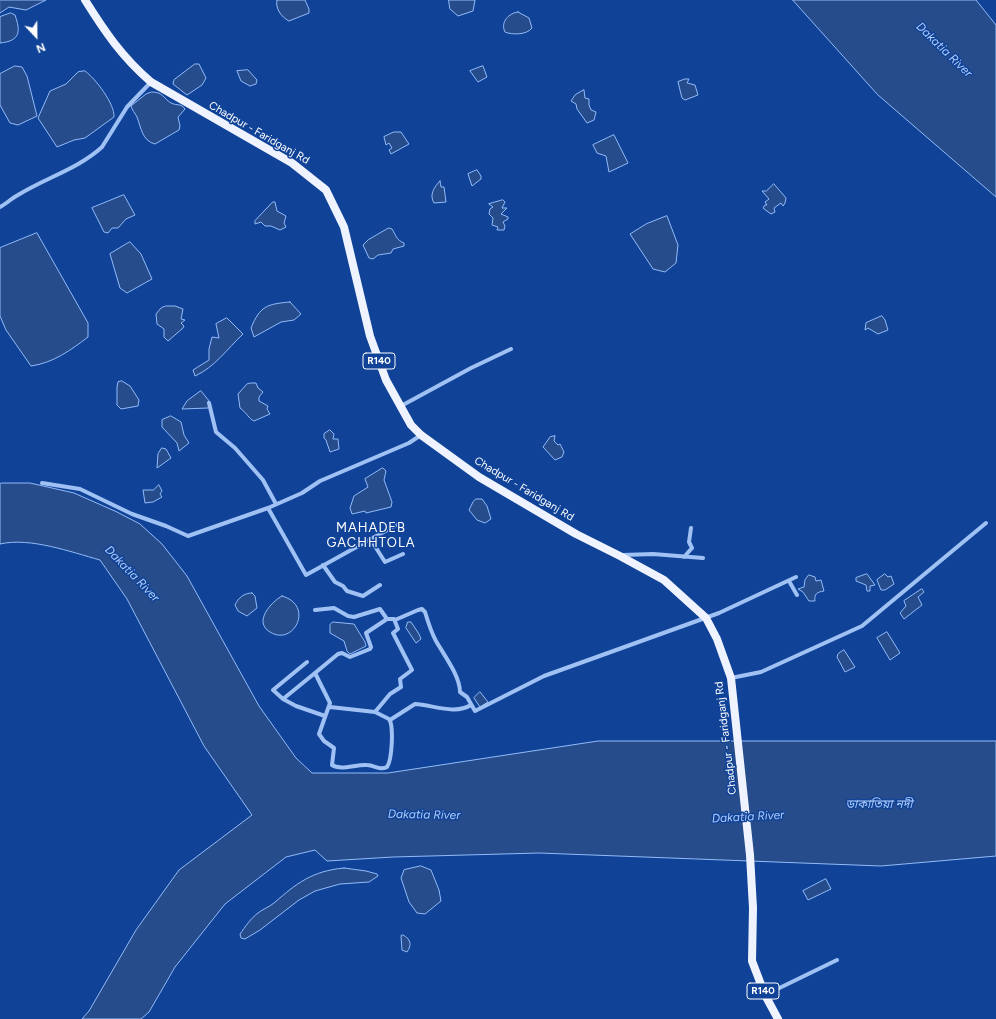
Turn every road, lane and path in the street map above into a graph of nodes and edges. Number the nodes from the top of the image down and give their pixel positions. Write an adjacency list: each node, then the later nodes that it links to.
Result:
1 (85, 0): 2 (main road, Chadpur - Faridganj Rd / R140)
2 (151, 82): 3 (street); 6 (main road, Chadpur - Faridganj Rd / R140)
3 (0, 207)
4 (511, 349): 6 (street)
5 (209, 403): 9 (street)
6 (401, 406): 7 (main road, Chadpur - Faridganj Rd / R140)
7 (421, 435): 9 (street); 16 (main road, Chadpur - Faridganj Rd / R140)
8 (42, 483): 10 (street)
9 (276, 504): 10 (street)
10 (268, 508): 19 (street)
11 (986, 523): 30 (street)
12 (398, 524): 14 (street)
13 (691, 528): 17 (street)
14 (371, 540): 15 (street); 19 (street)
15 (403, 554)
16 (620, 556): 17 (street); 25 (main road, Chadpur - Faridganj Rd / R140)
17 (684, 557): 18 (street)
18 (704, 558)
19 (323, 565): 22 (street)
20 (796, 576): 21 (street)
21 (789, 581): 23 (street); 25 (street)
22 (380, 585)
23 (797, 595)
24 (315, 610): 26 (street)
25 (706, 618): 30 (main road, Chadpur - Faridganj Rd / R140); 32 (street)
26 (388, 619): 27 (street); 29 (street)
27 (395, 620): 32 (street); 34 (street)
28 (307, 662): 31 (street)
29 (315, 673): 31 (street); 33 (street)
30 (731, 678): 38 (main road, Chadpur - Faridganj Rd / R140)
31 (283, 699): 35 (street)
32 (471, 705): 36 (street)
33 (330, 707): 34 (street); 35 (street)
34 (375, 712): 36 (street)
35 (325, 716): 36 (street)
36 (390, 720)
37 (837, 960): 38 (street)
38 (765, 995): 39 (main road, R140)
39 (778, 1019)

